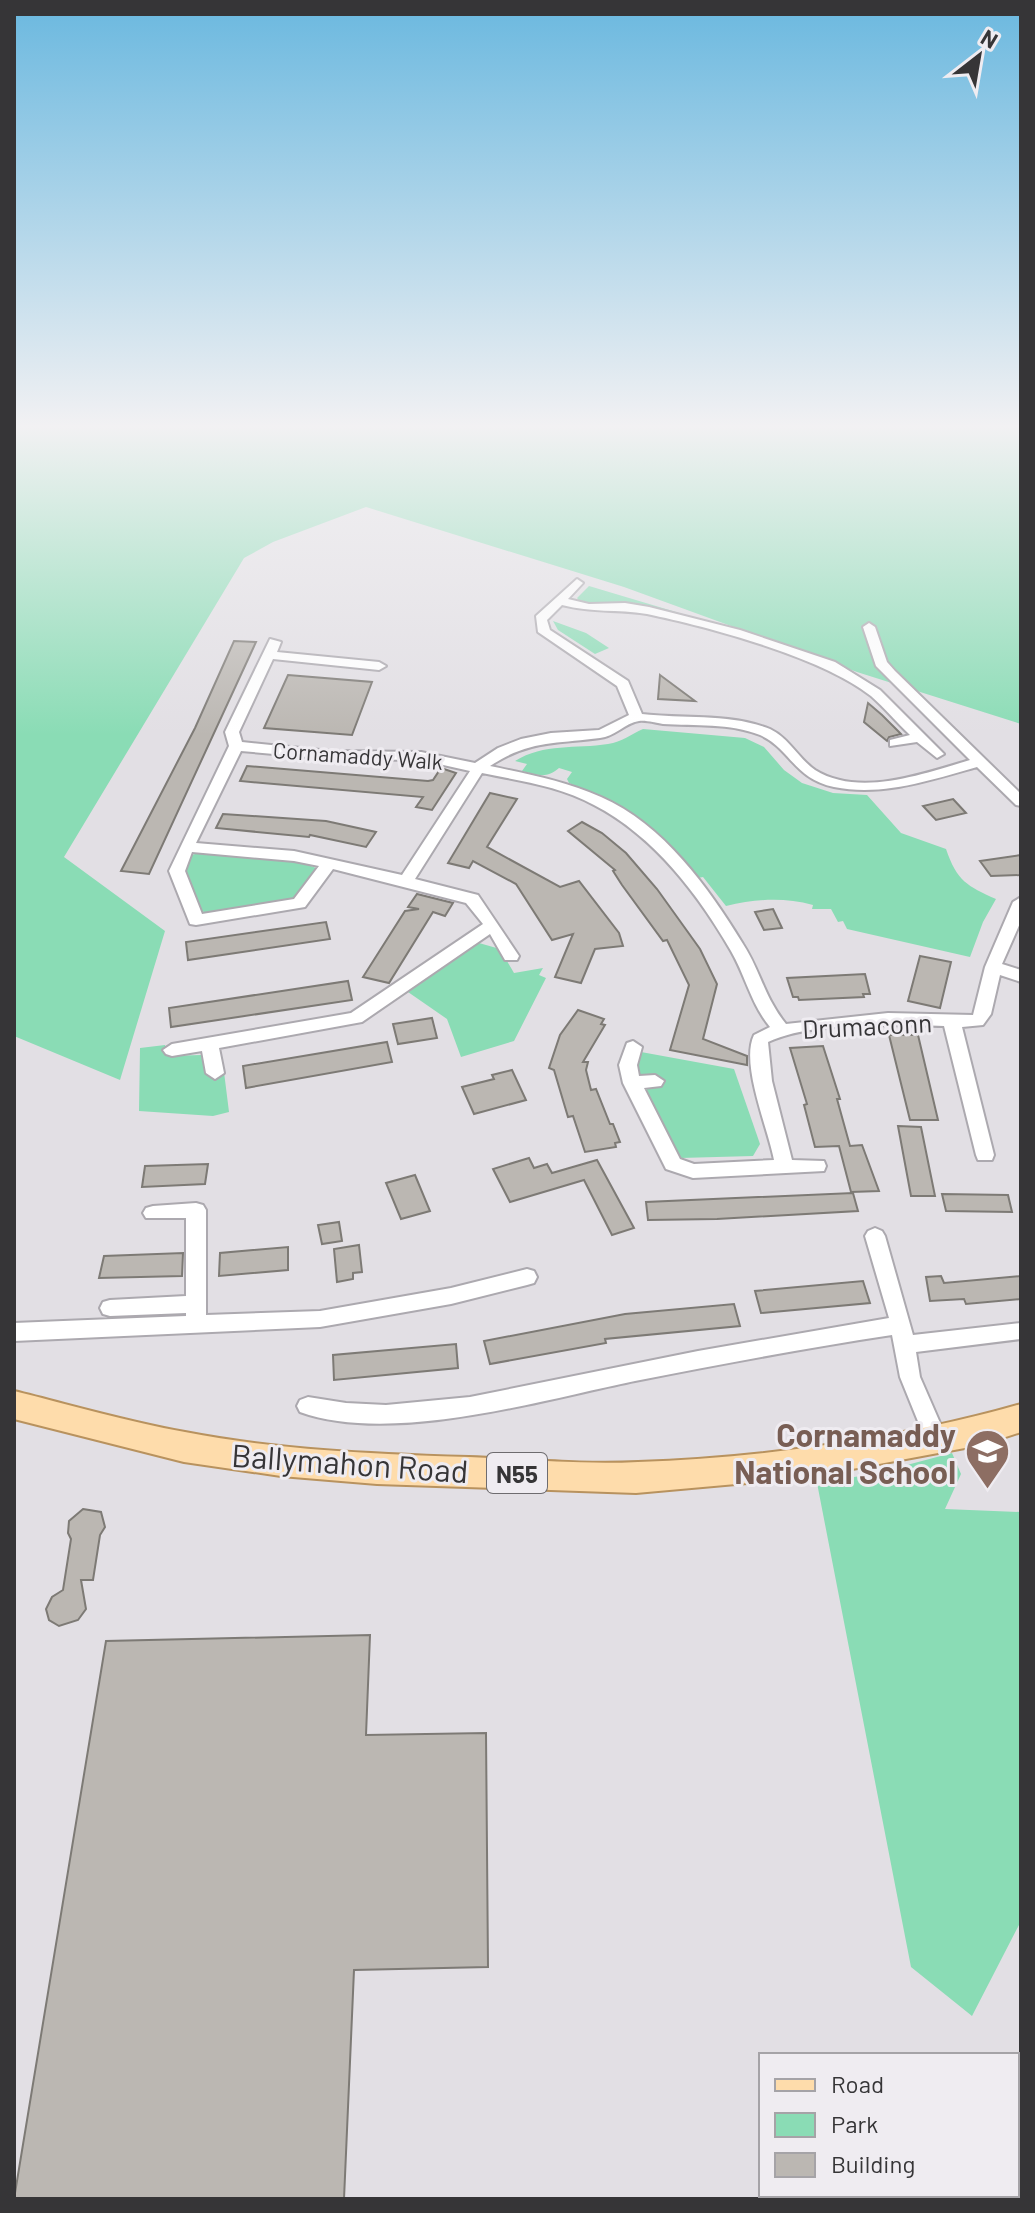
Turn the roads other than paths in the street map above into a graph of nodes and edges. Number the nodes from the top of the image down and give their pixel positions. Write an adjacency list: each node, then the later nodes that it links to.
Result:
1 (577, 583): 2 (street)
2 (559, 600): 5 (street); 6 (street)
3 (869, 627): 10 (street)
4 (379, 666): 8 (street, Cornamaddy Walk)
5 (637, 717): 10 (street); 11 (street)
6 (921, 737): 7 (street); 9 (street)
7 (895, 743)
8 (236, 746): 11 (street, Cornamaddy Walk); 15 (street, Cornamaddy Walk)
9 (937, 754)
10 (981, 762): 14 (street)
11 (479, 767): 13 (street, Cornamaddy Walk); 17 (street)
12 (565, 770): 13 (street)
13 (554, 784): 24 (street, Drumaconn)
14 (1021, 802)
15 (187, 847): 16 (street); 16 (street, Cornamaddy Walk)
16 (329, 863): 17 (street)
17 (406, 881): 19 (street)
18 (1021, 902): 21 (street, Drumaconn)
19 (492, 925): 20 (street); 25 (street)
20 (511, 956)
21 (993, 967): 22 (street); 23 (street, Drumaconn)
22 (1021, 976)
23 (952, 1022): 24 (street, Drumaconn); 31 (street, Drumaconn)
24 (782, 1030): 33 (street, Drumaconn)
25 (210, 1044): 27 (street); 28 (street)
26 (633, 1047): 30 (street)
27 (172, 1050)
28 (215, 1073)
29 (655, 1081): 30 (street)
30 (632, 1083): 33 (street)
31 (985, 1155)
32 (817, 1166): 33 (street)
33 (784, 1167)
34 (153, 1213): 38 (street)
35 (875, 1236): 41 (street)
36 (527, 1277): 38 (street)
37 (110, 1308): 38 (street)
38 (196, 1314): 40 (street)
39 (1021, 1331): 41 (street)
40 (14, 1332)
41 (901, 1335): 43 (street); 45 (street)
42 (14, 1405): 45 (main road, Ballymahon Road / N55)
43 (308, 1406)
44 (1021, 1418): 45 (main road, Ballymahon Road / N55)
45 (936, 1439)

